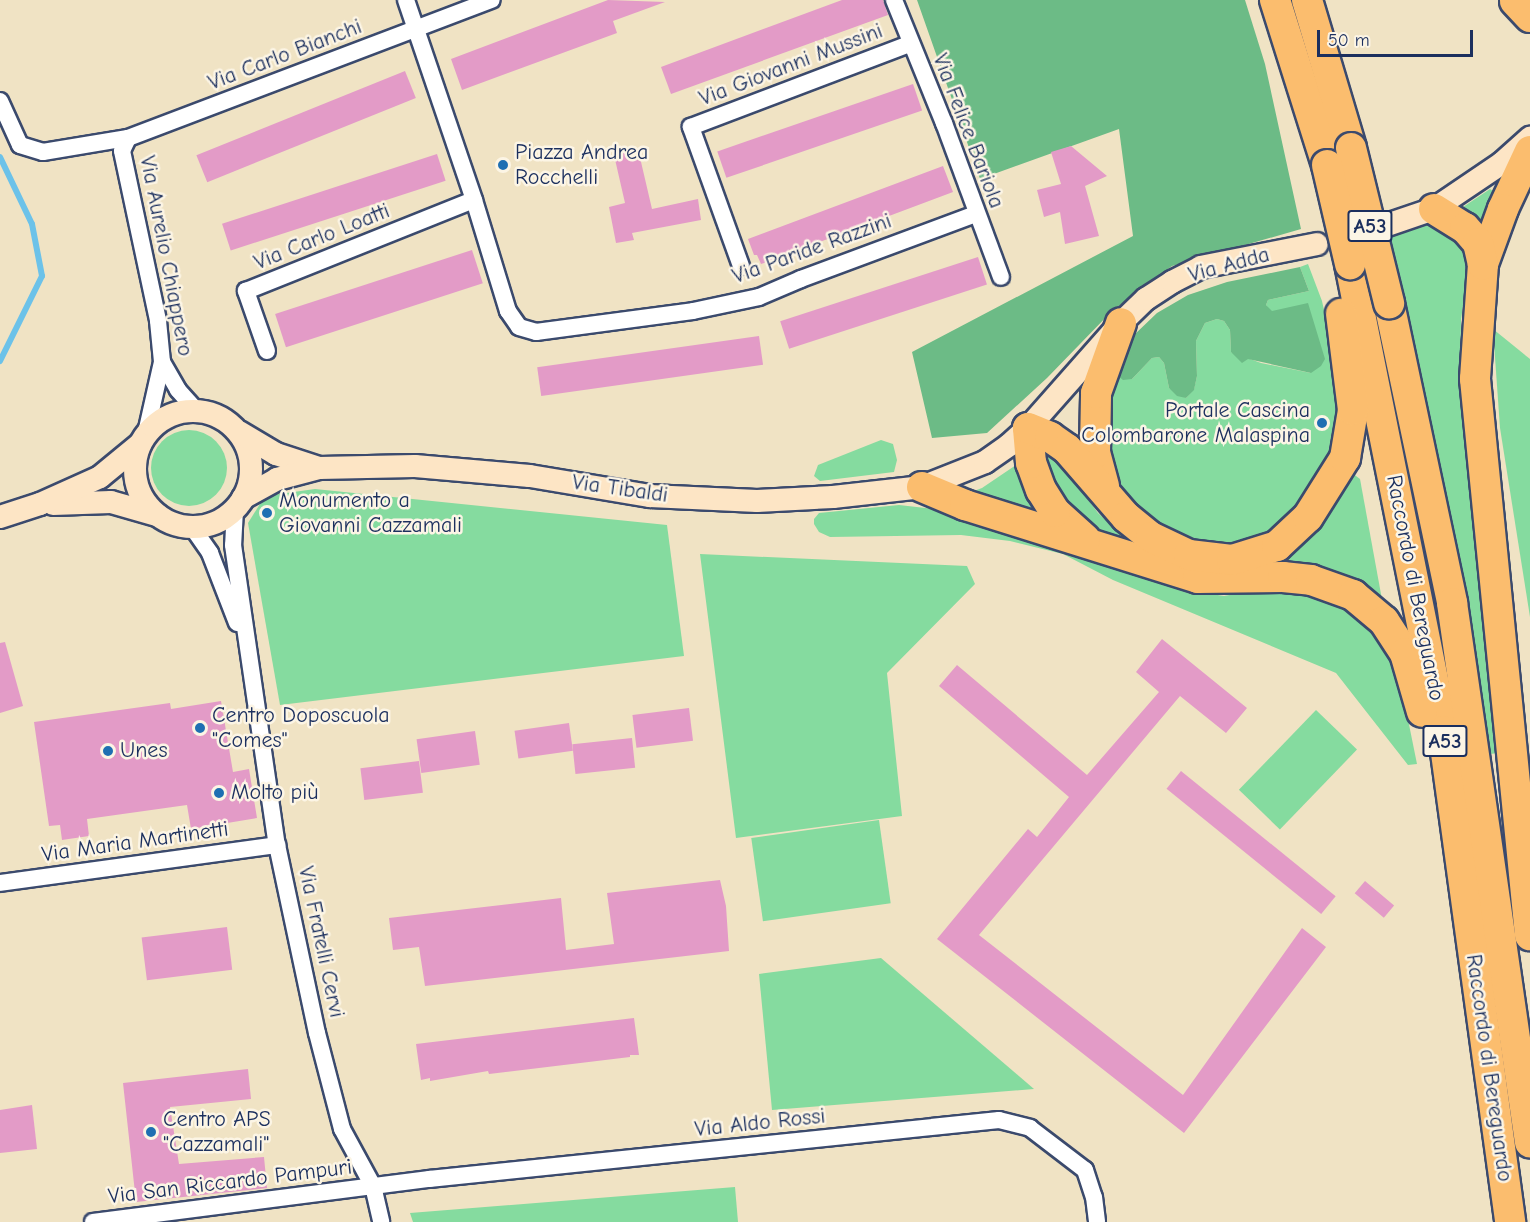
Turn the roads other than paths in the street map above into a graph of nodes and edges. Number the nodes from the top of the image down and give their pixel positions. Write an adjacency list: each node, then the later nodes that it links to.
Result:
1 (406, 0): 9 (street)
2 (492, 0): 9 (street, Via Carlo Bianchi)
3 (894, 0): 10 (street, Via Felice Bariola)
4 (1275, 0): 15 (highway, Raccordo di Bereguardo / A53)
5 (1307, 0): 15 (highway, Raccordo di Bereguardo / A53)
6 (1515, 0): 7 (highway); 8 (highway)
7 (1530, 6)
8 (1530, 17)
9 (416, 30): 12 (street, Via Carlo Bianchi); 16 (street)
10 (910, 44): 18 (street, Via Felice Bariola); 22 (street, Via Giovanni Mussini)
11 (0, 101): 12 (street, Via Carlo Bianchi)
12 (128, 138): 27 (street, Via Aurelio Chiappero)
13 (1530, 138): 17 (street)
14 (1530, 151): 21 (highway)
15 (1330, 161): 23 (highway, Raccordo di Bereguardo / A53, bridge); 46 (highway, Raccordo di Bereguardo / A53, bridge)
16 (474, 200): 18 (street, Via Paride Razzini); 26 (street, Via Carlo Loatti)
17 (1434, 209): 19 (street); 21 (highway)
18 (976, 214): 24 (street, Via Felice Bariola)
19 (1384, 226)
20 (1317, 244): 25 (street, Via Adda)
21 (1483, 264): 44 (highway)
22 (741, 266)
23 (1342, 266): 34 (highway); 45 (highway, Raccordo di Bereguardo / A53)
24 (1001, 278)
25 (1121, 323): 29 (street, Via Adda); 34 (highway)
26 (267, 351)
27 (162, 362): 28 (street, Via Aurelio Chiappero); 31 (street)
28 (196, 410): 30 (street); 31 (street)
29 (1028, 428): 33 (street, Via Tibaldi); 34 (highway); 40 (highway)
30 (239, 432): 32 (street, Via Tibaldi); 36 (street)
31 (143, 438): 35 (street); 37 (street)
32 (319, 468): 33 (street, Via Tibaldi); 36 (street, Via Tibaldi)
33 (922, 487): 40 (highway)
34 (1106, 492)
35 (40, 504): 37 (street); 38 (street)
36 (239, 504): 39 (street); 41 (street, Via Fratelli Cervi)
37 (157, 515): 39 (street)
38 (0, 517)
39 (192, 528): 41 (street, Via Fratelli Cervi)
40 (1097, 548): 45 (highway)
41 (249, 661): 42 (street, Via Fratelli Cervi)
42 (277, 845): 43 (street, Via Maria Martinetti); 47 (street, Via Fratelli Cervi)
43 (0, 883)
44 (1530, 935)
45 (1473, 959): 51 (highway, Raccordo di Bereguardo / A53)
46 (1530, 1142)
47 (372, 1186): 48 (street, Via San Riccardo Pampuri); 49 (street, Via Fratelli Cervi); 50 (street, Via Aldo Rossi)
48 (93, 1222)
49 (381, 1222)
50 (1097, 1222)
51 (1510, 1222)

